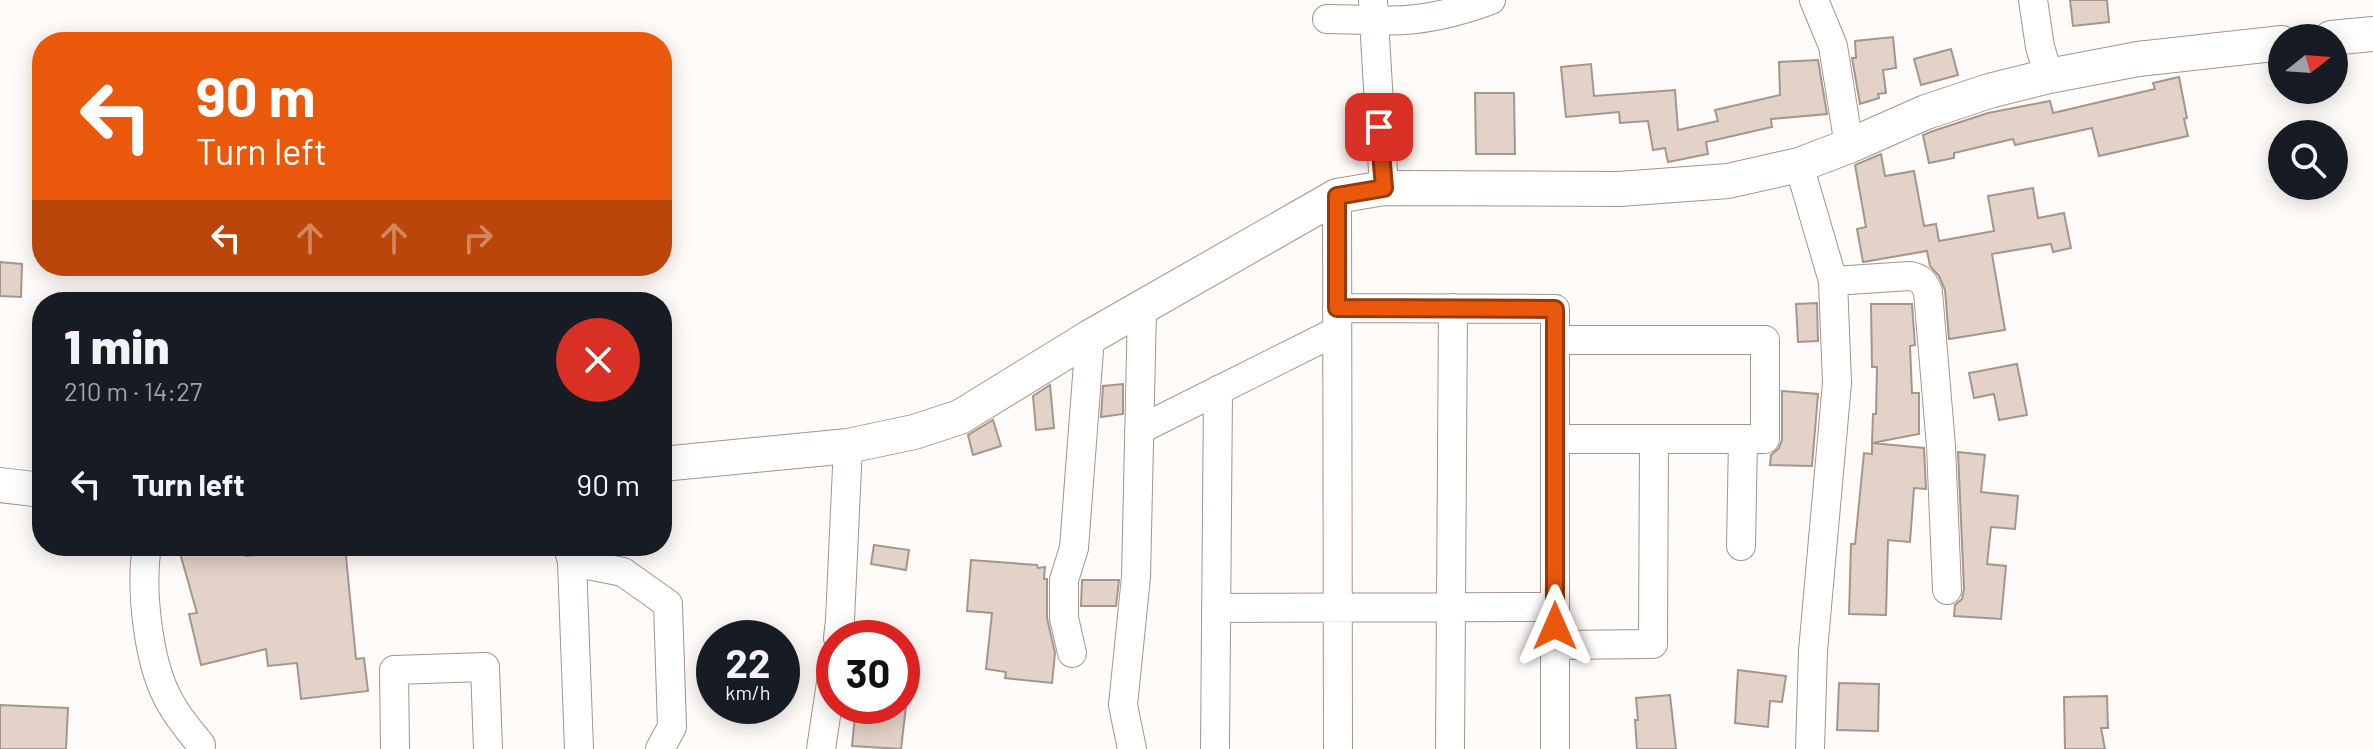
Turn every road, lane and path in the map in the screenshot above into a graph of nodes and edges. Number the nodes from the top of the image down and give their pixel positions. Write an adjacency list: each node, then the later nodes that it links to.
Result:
1 (1491, 0): 4 (street)
2 (1814, 0): 11 (street)
3 (2033, 0): 10 (street)
4 (1461, 5): 5 (street)
5 (1373, 10): 6 (street); 13 (street)
6 (1327, 19)
7 (2373, 34): 8 (street)
8 (2348, 36)
9 (2268, 45): 10 (street)
10 (2049, 76): 11 (street)
11 (1849, 146): 12 (street)
12 (1799, 165): 13 (street); 15 (street)
13 (1384, 188): 14 (street)
14 (1337, 196): 17 (street); 18 (street)
15 (1833, 281): 34 (street); 54 (street)
16 (1453, 308): 18 (street); 20 (street); 38 (street)
17 (1142, 309): 19 (street); 22 (street)
18 (1337, 319): 21 (street); 37 (street)
19 (1090, 337): 26 (street); 41 (street)
20 (1555, 340): 23 (street); 25 (street)
21 (1218, 390): 22 (street); 36 (street)
22 (1139, 430): 49 (street)
23 (1555, 439): 24 (street); 35 (street)
24 (1654, 439): 25 (street); 40 (street)
25 (1743, 439): 30 (street)
26 (848, 446): 27 (street); 39 (street)
27 (672, 463)
28 (0, 485): 29 (street)
29 (32, 489)
30 (1741, 546)
31 (146, 556): 43 (street)
32 (570, 556): 46 (street)
33 (576, 556): 47 (street)
34 (1947, 590)
35 (1555, 607): 38 (street); 40 (street)
36 (1216, 608): 37 (street); 50 (street)
37 (1338, 608): 38 (street); 51 (street)
38 (1451, 608): 52 (street)
39 (840, 620)
40 (1555, 645): 53 (street)
41 (1072, 653)
42 (825, 724): 48 (street)
43 (201, 745)
44 (395, 749): 45 (street)
45 (488, 749)
46 (579, 749)
47 (660, 749)
48 (821, 749)
49 (1132, 749)
50 (1215, 749)
51 (1338, 749)
52 (1450, 749)
53 (1555, 749)
54 (1810, 749)

